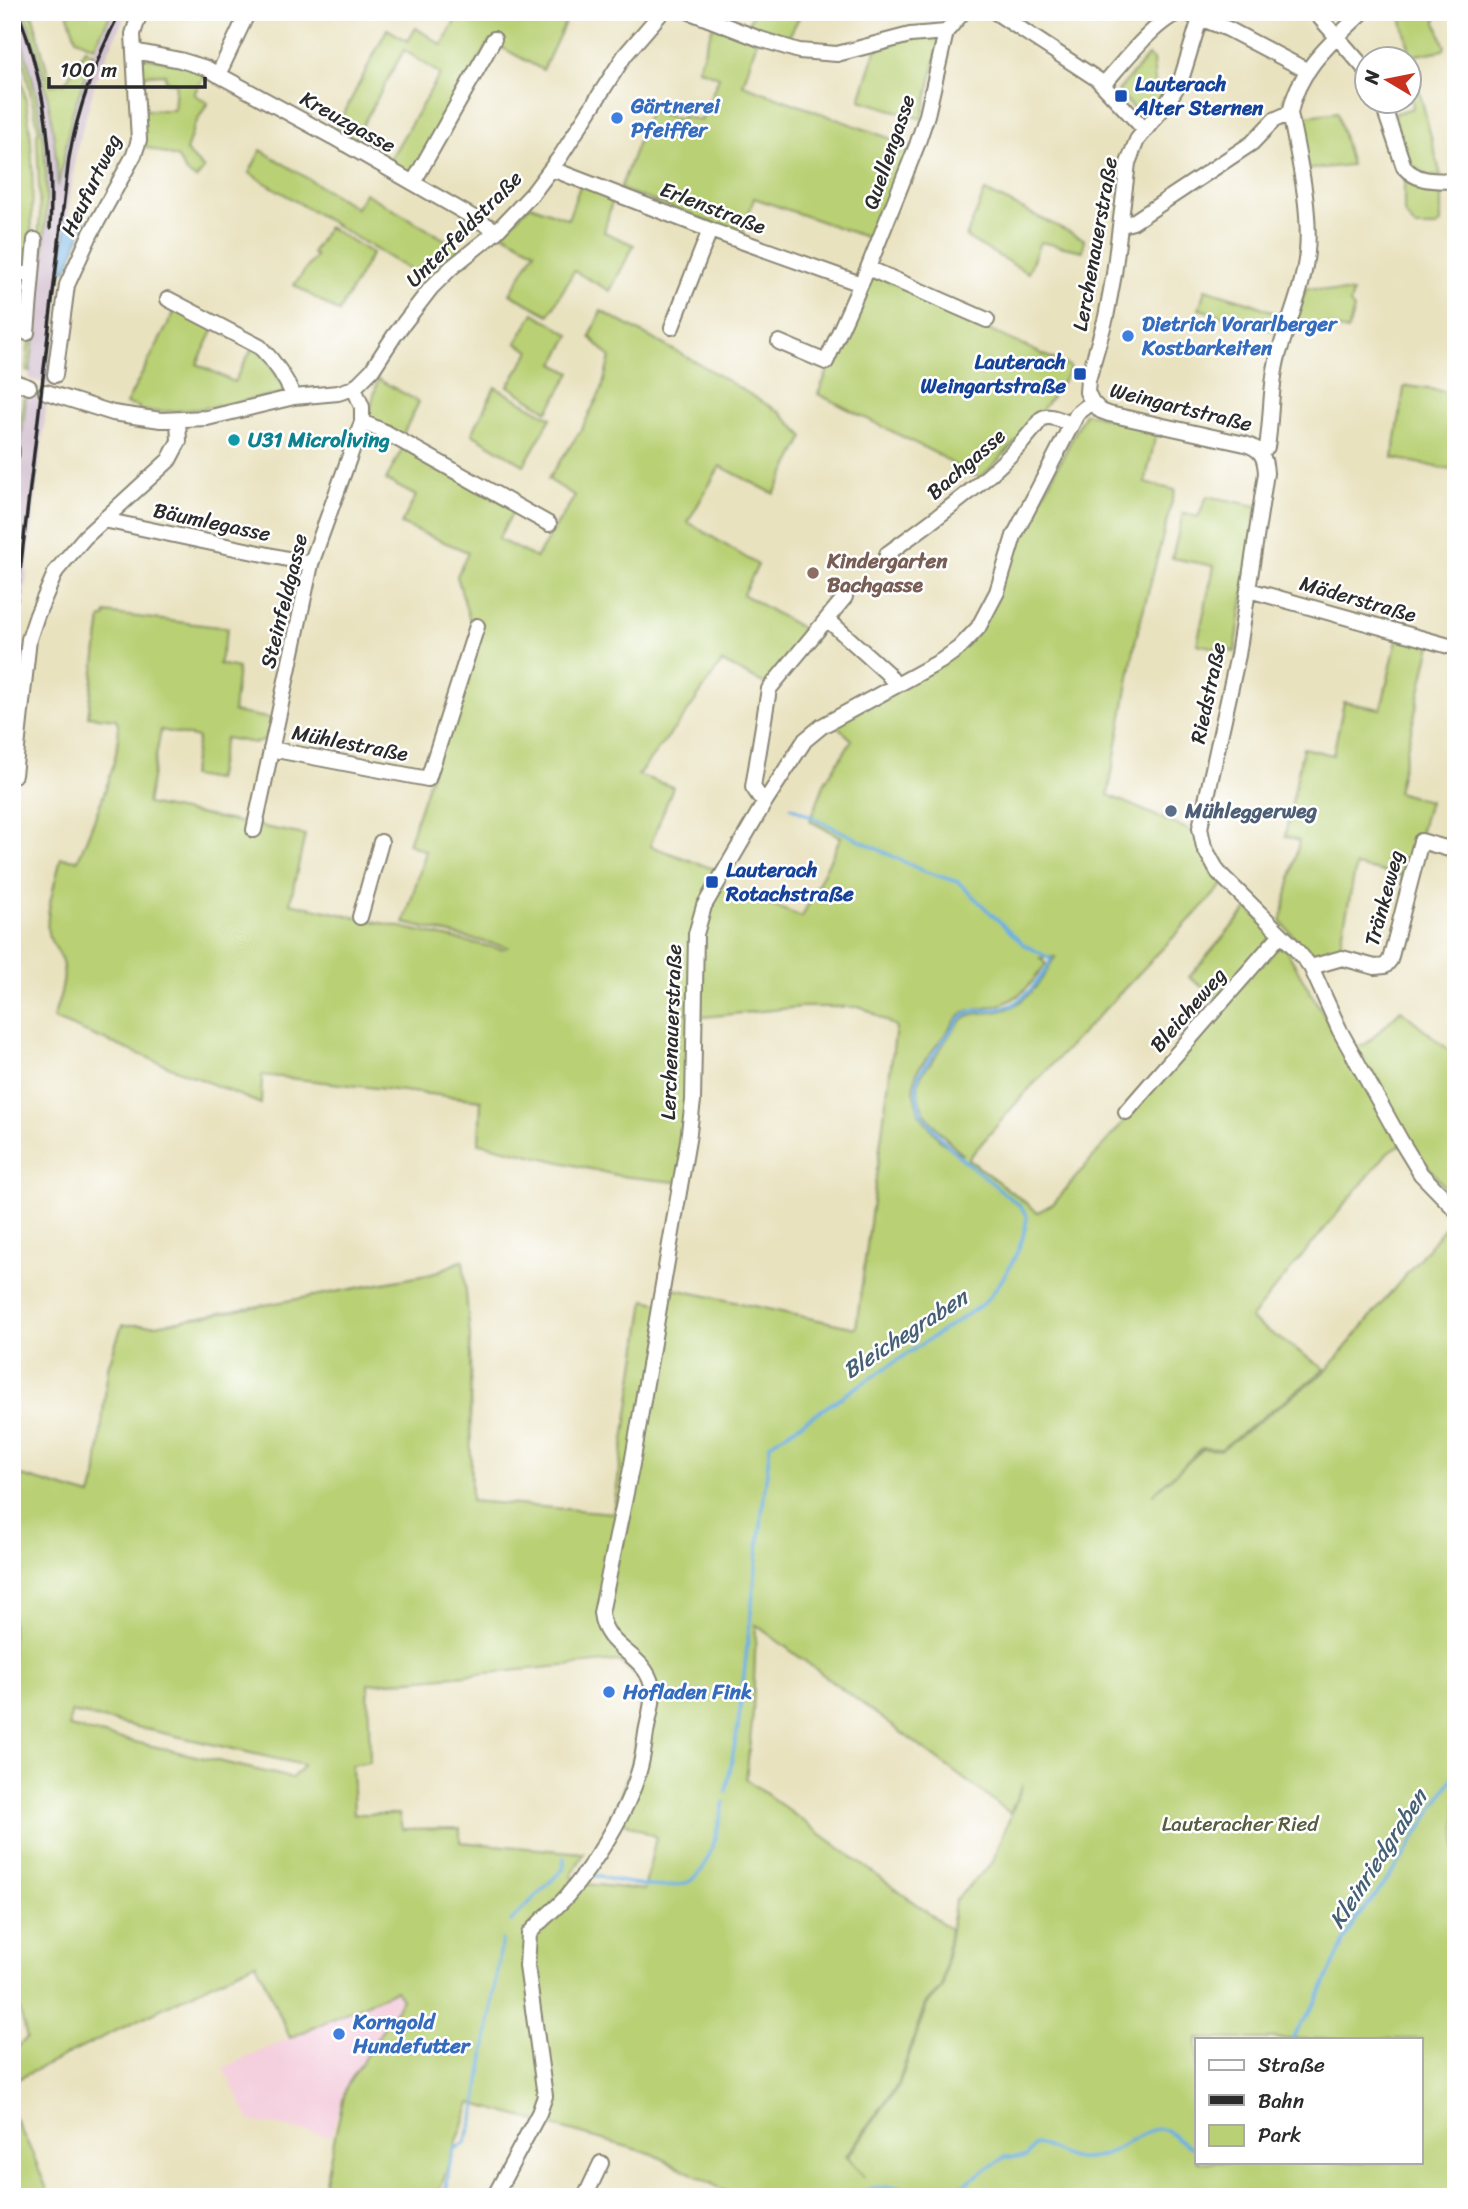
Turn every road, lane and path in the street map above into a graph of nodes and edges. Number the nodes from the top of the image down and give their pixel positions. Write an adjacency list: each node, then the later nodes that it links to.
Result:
1 (140, 12): 14 (street, Heufurtweg)
2 (248, 12): 17 (street)
3 (662, 12): 22 (street, Unterfeldstraße)
4 (690, 12): 11 (street)
5 (963, 12): 11 (street, Quellengasse)
6 (995, 12): 18 (street)
7 (1183, 12): 10 (street); 18 (street)
8 (1315, 12): 12 (street)
9 (1363, 12): 12 (street)
10 (1201, 15): 16 (street); 21 (street, Lerchenauerstraße)
11 (946, 32): 29 (street, Quellengasse)
12 (1338, 36): 15 (street); 16 (street)
13 (494, 38): 24 (street)
14 (134, 51): 17 (street, Kreuzgasse); 38 (street, Heufurtweg)
15 (1352, 52)
16 (1308, 71): 19 (street)
17 (219, 75): 24 (street, Kreuzgasse)
18 (1103, 85): 21 (street)
19 (1290, 113): 25 (street); 48 (street, Riedstraße)
20 (1387, 116): 23 (street)
21 (1144, 129): 25 (street, Lerchenauerstraße)
22 (552, 169): 26 (street, Erlenstraße); 27 (street, Unterfeldstraße)
23 (1456, 181)
24 (413, 183): 27 (street, Kreuzgasse)
25 (1122, 225): 44 (street, Lerchenauerstraße)
26 (710, 230): 32 (street, Erlenstraße); 35 (street)
27 (497, 231): 41 (street, Unterfeldstraße)
28 (35, 240): 31 (street)
29 (868, 268): 32 (street, Quellengasse); 34 (street)
30 (12, 274): 31 (street)
31 (32, 274): 36 (street)
32 (860, 284): 37 (street, Quellengasse)
33 (168, 299): 43 (street)
34 (987, 320)
35 (671, 327)
36 (27, 333)
37 (779, 342)
38 (55, 375)
39 (12, 382): 40 (street)
40 (29, 387)
41 (354, 388): 43 (street); 46 (street)
42 (46, 392): 45 (street)
43 (294, 397): 45 (street)
44 (1092, 402): 47 (street, Lerchenauerstraße); 48 (street, Weingartstraße)
45 (178, 420): 49 (street)
46 (362, 422): 50 (street); 52 (street, Steinfeldgasse)
47 (1071, 424): 51 (street, Bachgasse); 58 (street, Lerchenauerstraße)
48 (1260, 452): 53 (street, Riedstraße)
49 (104, 520): 52 (street, Bäumlegasse); 60 (street)
50 (549, 524)
51 (887, 554)
52 (311, 565): 59 (street, Steinfeldgasse)
53 (1249, 590): 57 (street, Mäderstraße); 66 (street, Riedstraße)
54 (845, 597): 55 (street)
55 (827, 619): 58 (street); 61 (street)
56 (477, 626): 59 (street, Mühlestraße)
57 (1456, 648)
58 (896, 685): 61 (street, Lerchenauerstraße)
59 (271, 749): 62 (street, Steinfeldgasse)
60 (14, 775)
61 (766, 800): 71 (street, Lerchenauerstraße)
62 (254, 830)
63 (381, 842): 65 (street)
64 (1456, 850): 67 (street, Tränkeweg)
65 (360, 917)
66 (1281, 934): 67 (street, Riedstraße); 68 (street, Bleicheweg)
67 (1311, 967): 69 (street, Riedstraße)
68 (1126, 1112)
69 (1456, 1210)
70 (601, 2163): 72 (street)
71 (494, 2197)
72 (585, 2197)

